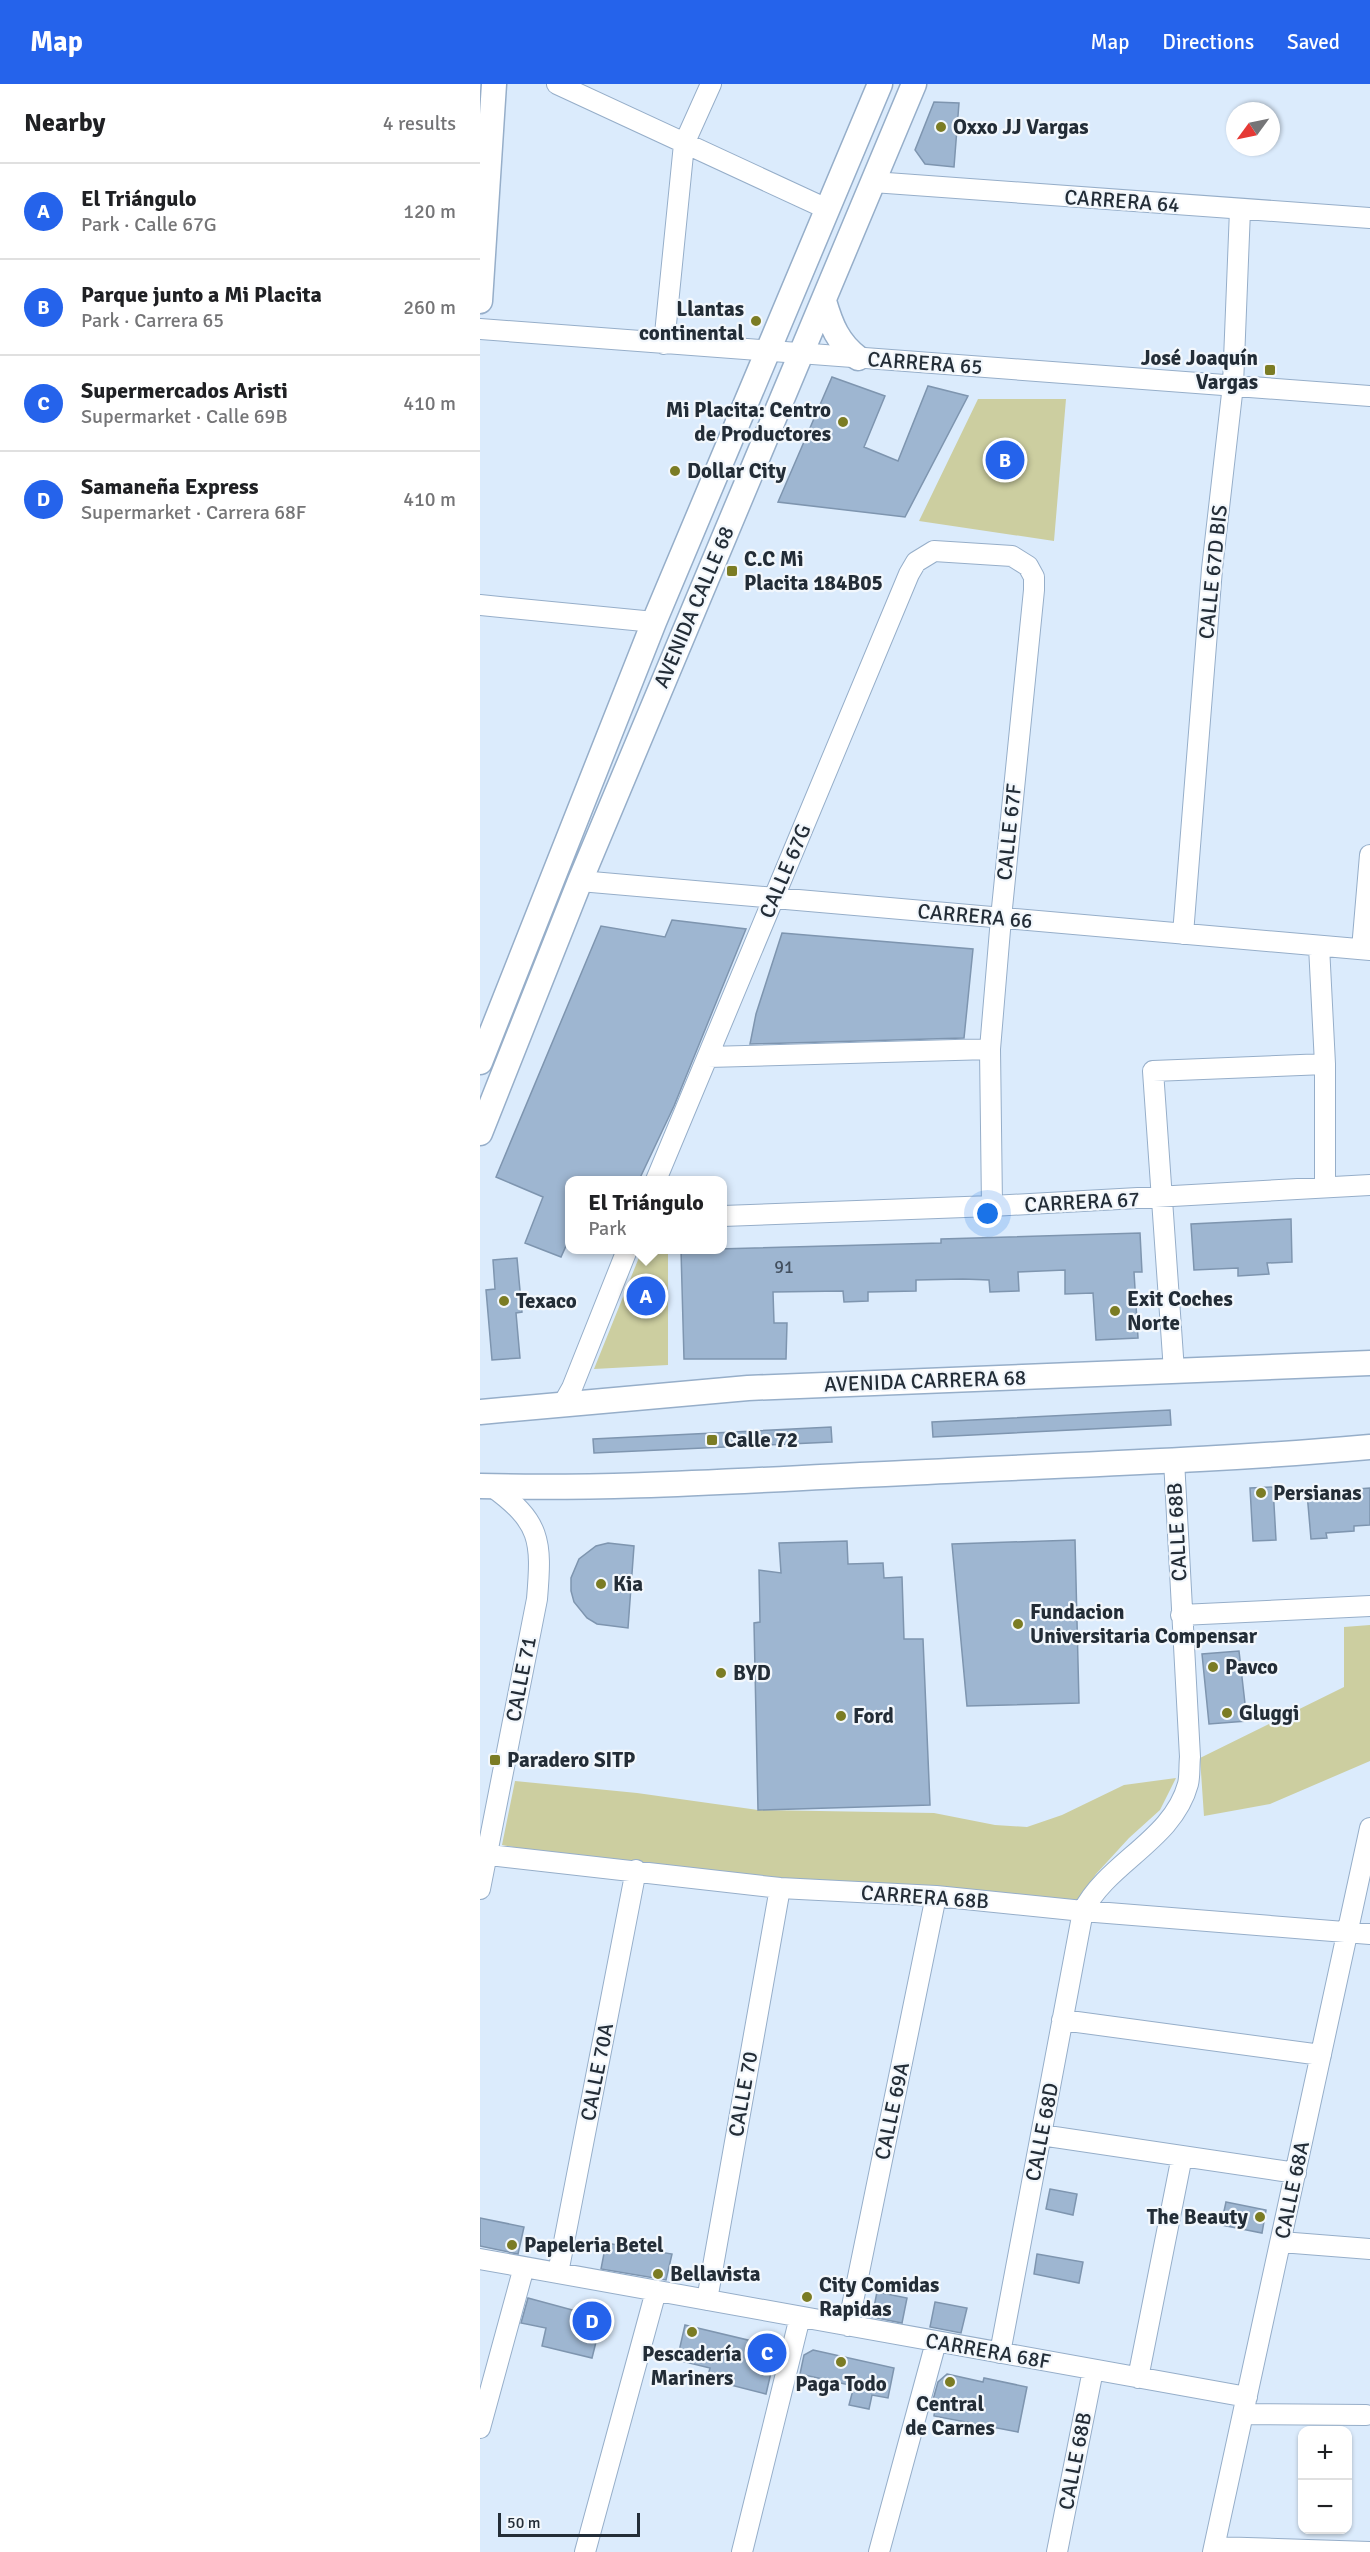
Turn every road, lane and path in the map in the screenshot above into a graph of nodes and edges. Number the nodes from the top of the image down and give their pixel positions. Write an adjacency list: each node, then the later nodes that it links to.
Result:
1 (494, 84): 12 (main road)
2 (556, 84): 6 (street)
3 (711, 84): 7 (street)
4 (879, 84): 9 (main road, AVENIDA CALLE 68)
5 (914, 84): 8 (main road, AVENIDA CALLE 68)
6 (586, 90): 7 (street)
7 (684, 144): 9 (street); 15 (street)
8 (873, 182): 10 (street, CARRERA 64); 13 (main road, AVENIDA CALLE 68)
9 (827, 208): 16 (main road, AVENIDA CALLE 68)
10 (1240, 210): 11 (street, CARRERA 64); 19 (street, CALLE 67D BIS)
11 (1370, 218)
12 (480, 301)
13 (824, 301): 17 (main road, AVENIDA CALLE 68); 18 (main road)
14 (480, 329): 15 (street, CARRERA 65)
15 (664, 344): 16 (street, CARRERA 65)
16 (766, 352): 17 (street, CARRERA 65); 23 (main road, AVENIDA CALLE 68)
17 (800, 355): 18 (street, CARRERA 65); 25 (main road, AVENIDA CALLE 68)
18 (858, 358): 19 (street, CARRERA 65)
19 (1233, 385): 20 (street, CARRERA 65); 28 (street, CALLE 67D BIS)
20 (1370, 396)
21 (916, 562): 26 (street, CALLE 67G); 27 (street, CALLE 67F)
22 (480, 605): 23 (street)
23 (654, 622): 33 (main road, AVENIDA CALLE 68)
24 (1370, 855): 30 (street)
25 (580, 881): 26 (street, CARRERA 66); 35 (main road, AVENIDA CALLE 68)
26 (774, 898): 27 (street, CARRERA 66); 32 (street, CALLE 67G)
27 (1001, 918): 28 (street, CARRERA 66); 31 (street, CALLE 67F)
28 (1183, 934): 29 (street, CARRERA 66)
29 (1319, 946): 30 (street, CARRERA 66); 34 (street)
30 (1366, 950)
31 (990, 1049): 32 (street); 40 (street, CALLE 67F)
32 (708, 1057): 36 (street, CALLE 67G)
33 (480, 1062)
34 (1324, 1064): 38 (street); 39 (street)
35 (480, 1133)
36 (658, 1176)
37 (1370, 1185): 38 (street, CARRERA 67)
38 (1325, 1187): 39 (street, CARRERA 67)
39 (1162, 1198): 40 (street, CARRERA 67); 44 (street)
40 (992, 1206): 41 (street, CARRERA 67)
41 (727, 1216)
42 (625, 1254): 45 (street)
43 (1370, 1363): 44 (main road, AVENIDA CARRERA 68)
44 (1174, 1371): 45 (main road, AVENIDA CARRERA 68)
45 (563, 1404): 46 (main road, AVENIDA CARRERA 68)
46 (480, 1412)
47 (1370, 1448): 48 (main road)
48 (1174, 1460): 49 (main road); 51 (street, CALLE 68B)
49 (486, 1486): 53 (street, CALLE 71)
50 (1370, 1606): 51 (street)
51 (1181, 1616): 58 (street, CALLE 68B)
52 (1370, 1828): 59 (street, CALLE 68A)
53 (483, 1854): 54 (street, CARRERA 68B); 56 (street, CALLE 71)
54 (636, 1870): 55 (street, CARRERA 68B); 70 (street, CALLE 70A)
55 (780, 1888): 57 (street, CARRERA 68B); 72 (street, CALLE 70)
56 (480, 1889)
57 (936, 1896): 58 (street, CARRERA 68B); 74 (street, CALLE 69A)
58 (1083, 1911): 59 (street, CARRERA 68B); 61 (street, CALLE 68D)
59 (1348, 1932): 60 (street, CARRERA 68B); 62 (street, CALLE 68A)
60 (1370, 1934)
61 (1062, 2020): 62 (street); 63 (street, CALLE 68D)
62 (1321, 2055): 65 (street, CALLE 68A)
63 (1041, 2135): 64 (street); 76 (street, CALLE 68D)
64 (1182, 2156): 65 (street); 78 (street)
65 (1296, 2173): 66 (street, CALLE 68A)
66 (1281, 2242): 67 (street); 79 (street, CALLE 68A)
67 (1370, 2249)
68 (480, 2259): 69 (street, CARRERA 68F)
69 (524, 2267): 70 (street, CARRERA 68F); 81 (street)
70 (558, 2273): 71 (street, CARRERA 68F)
71 (656, 2291): 72 (street, CARRERA 68F); 83 (street)
72 (707, 2300): 73 (street, CARRERA 68F)
73 (800, 2317): 74 (street, CARRERA 68F); 84 (street)
74 (848, 2326): 75 (street, CARRERA 68F)
75 (936, 2342): 76 (street, CARRERA 68F); 85 (street)
76 (1000, 2353): 77 (street, CARRERA 68F)
77 (1093, 2370): 78 (street, CARRERA 68F); 86 (street, CALLE 68B)
78 (1138, 2378): 79 (street, CARRERA 68F)
79 (1246, 2405): 80 (street, CARRERA 68F); 82 (street, CALLE 68A)
80 (1366, 2415)
81 (480, 2428)
82 (1214, 2549): 87 (street)
83 (585, 2552)
84 (742, 2552)
85 (879, 2552)
86 (1057, 2552)
87 (1370, 2552)

